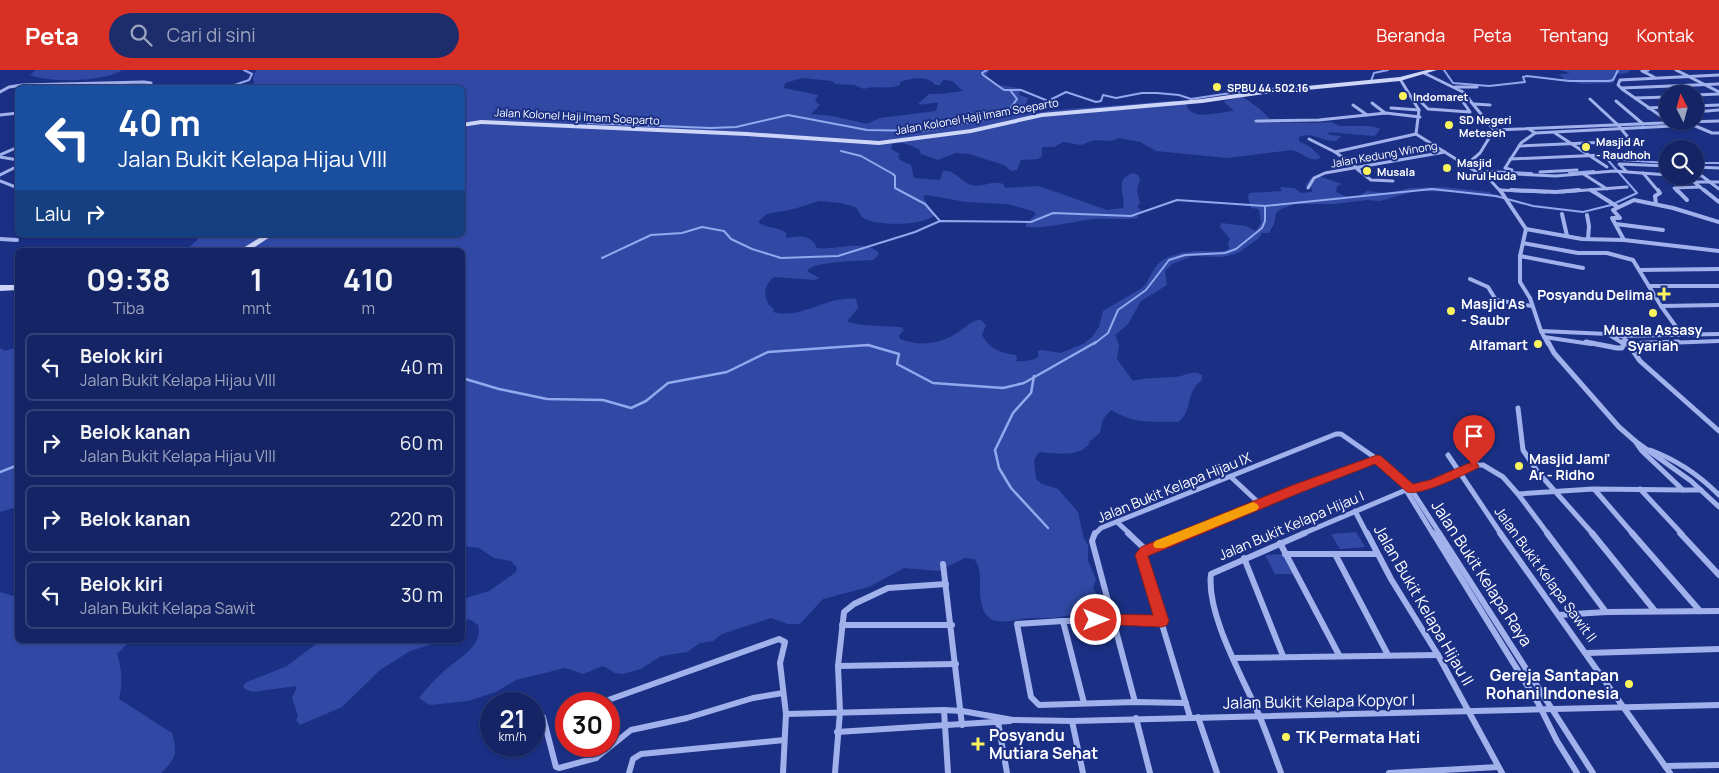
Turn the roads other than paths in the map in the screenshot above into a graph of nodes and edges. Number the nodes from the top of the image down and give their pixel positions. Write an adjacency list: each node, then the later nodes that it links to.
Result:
1 (1434, 70): 4 (main road, Jalan Kolonel Haji Imam Soeparto)
2 (1648, 70): 7 (street)
3 (1676, 70): 6 (street)
4 (1424, 73): 8 (main road, Jalan Kolonel Haji Imam Soeparto); 14 (street)
5 (1719, 75): 6 (street)
6 (1688, 76): 7 (street); 9 (street)
7 (1655, 78): 16 (street)
8 (1400, 79): 35 (street); 48 (main road, Jalan Kolonel Haji Imam Soeparto)
9 (1704, 84): 10 (street); 16 (street); 18 (street)
10 (1719, 84)
11 (52, 85): 12 (street)
12 (150, 85)
13 (15, 87): 17 (street)
14 (1454, 87): 15 (street); 23 (street)
15 (1476, 87)
16 (1622, 88): 22 (street)
17 (0, 92)
18 (1719, 93): 19 (street)
19 (1704, 94)
20 (1659, 97): 22 (street)
21 (1461, 98): 21 (street); 23 (street)
22 (1634, 98): 34 (street)
23 (1470, 99): 27 (street)
24 (1590, 99): 50 (street)
25 (1616, 101): 49 (street)
26 (1372, 103): 39 (street)
27 (1474, 104): 29 (street); 53 (street)
28 (1353, 105): 41 (street)
29 (1490, 105)
30 (1719, 105): 31 (street)
31 (1704, 106)
32 (1659, 107): 34 (street)
33 (1390, 108): 35 (street)
34 (1647, 108): 43 (street)
35 (1419, 110): 42 (street)
36 (1719, 110): 37 (street)
37 (1704, 111)
38 (15, 113): 40 (street)
39 (1386, 113): 41 (street); 42 (street)
40 (0, 115)
41 (1367, 115): 44 (street)
42 (1420, 116): 59 (street)
43 (1659, 116)
44 (1256, 121)
45 (1704, 122): 46 (street)
46 (1719, 122)
47 (1659, 123): 49 (street)
48 (465, 124)
49 (1644, 124): 50 (street)
50 (1618, 125): 52 (street); 54 (street)
51 (1659, 127): 54 (street)
52 (1528, 129): 53 (street); 57 (street)
53 (1494, 130): 71 (street)
54 (1621, 130): 56 (street); 61 (street)
55 (1703, 130): 58 (street)
56 (1554, 132): 57 (street); 61 (street)
57 (1535, 133): 62 (street)
58 (1719, 133)
59 (1416, 134): 64 (street); 65 (street)
60 (1309, 139): 64 (street)
61 (1573, 144): 62 (street); 68 (street)
62 (1519, 146): 70 (street)
63 (15, 148): 67 (street)
64 (1334, 152): 76 (street)
65 (1446, 152): 71 (street); 76 (street, Jalan Kedung Winong)
66 (1626, 154): 68 (street)
67 (0, 156): 69 (street)
68 (1592, 156): 70 (street); 70 (street)
69 (15, 159)
70 (1510, 159)
71 (1466, 165): 77 (street)
72 (1659, 166): 78 (street)
73 (1704, 167): 75 (street)
74 (15, 168): 81 (street)
75 (1719, 168)
76 (1358, 169): 85 (street); 90 (street, Jalan Kedung Winong)
77 (1477, 172): 79 (street); 94 (street)
78 (1624, 172): 79 (street); 80 (street)
79 (1582, 173): 92 (street)
80 (1643, 174): 82 (street); 98 (street)
81 (0, 175)
82 (1659, 175)
83 (1704, 177): 86 (street)
84 (0, 181): 88 (street)
85 (1393, 181)
86 (1710, 181): 87 (street); 91 (street); 93 (street)
87 (1719, 182)
88 (15, 187)
89 (1627, 187): 92 (street)
90 (1308, 188)
91 (1701, 188): 96 (street); 97 (street)
92 (1607, 189): 95 (street)
93 (1719, 189)
94 (1500, 190): 95 (street); 104 (street)
95 (1590, 190): 99 (street)
96 (1687, 200)
97 (1719, 202)
98 (1656, 204): 99 (street); 102 (street)
99 (1614, 205): 103 (street)
100 (1562, 214): 106 (street)
101 (1587, 215): 109 (street)
102 (1719, 222)
103 (1616, 224): 105 (street); 111 (street)
104 (1526, 229): 106 (street); 112 (street)
105 (1663, 230)
106 (1567, 236): 109 (street)
107 (266, 237): 113 (main road)
108 (0, 239): 110 (street)
109 (1588, 239): 111 (street)
110 (17, 240)
111 (1624, 240): 114 (street)
112 (1523, 242): 115 (street); 118 (street)
113 (247, 248)
114 (1719, 251)
115 (1520, 256): 116 (street); 125 (street)
116 (1583, 268)
117 (1719, 268): 118 (street)
118 (1640, 270): 120 (street)
119 (1470, 279): 125 (street)
120 (1649, 286): 121 (street); 126 (street)
121 (1719, 286)
122 (15, 287): 123 (main road)
123 (0, 288)
124 (1719, 305): 126 (street)
125 (1532, 306): 127 (street)
126 (1661, 306): 130 (street)
127 (1541, 331): 131 (street); 133 (street)
128 (1719, 334): 130 (street)
129 (1661, 335): 130 (street); 132 (street); 135 (street)
130 (1682, 335)
131 (1615, 336): 132 (street); 136 (street)
132 (1623, 336): 136 (street)
133 (1544, 337): 136 (street); 139 (street)
134 (1719, 341): 135 (street)
135 (1669, 342): 136 (street)
136 (1627, 344): 138 (street)
137 (1518, 408): 150 (street)
138 (1719, 431)
139 (1635, 441): 140 (street); 148 (street)
140 (1647, 449): 149 (street); 152 (street)
141 (1448, 455): 143 (street, Jalan Bukit Kelapa Sawit II)
142 (1377, 459): 144 (street, Jalan Bukit Kelapa Hijau IX); 146 (street); 153 (street)
143 (1459, 472): 146 (street, Jalan Bukit Kelapa Hijau I); 151 (street, Jalan Bukit Kelapa Hijau I); 172 (street, Jalan Bukit Kelapa Sawit II)
144 (1231, 478): 153 (street); 156 (street, Jalan Bukit Kelapa Hijau IX)
145 (1640, 489): 147 (street); 148 (street); 164 (street)
146 (1408, 490): 155 (street, Jalan Bukit Kelapa Hijau I); 165 (street, Jalan Bukit Kelapa Raya); 166 (street, Jalan Bukit Kelapa Raya)
147 (1595, 490): 150 (street); 170 (street)
148 (1683, 490): 149 (street)
149 (1702, 490): 154 (street)
150 (1554, 491): 151 (street); 169 (street)
151 (1518, 494): 171 (street)
152 (1719, 495)
153 (1260, 504): 158 (street)
154 (1719, 507)
155 (1355, 511): 157 (street, Jalan Bukit Kelapa Hijau I); 161 (street, Jalan Bukit Kelapa Hijau II)
156 (1117, 522): 158 (street); 173 (street, Jalan Bukit Kelapa Hijau IX)
157 (1280, 543): 159 (street); 162 (street, Jalan Bukit Kelapa Hijau I)
158 (1146, 550): 175 (street)
159 (1285, 554): 160 (street); 180 (street)
160 (1335, 554): 161 (street); 181 (street)
161 (1377, 554): 182 (street, Jalan Bukit Kelapa Hijau II)
162 (1244, 558): 183 (street); 184 (street, Jalan Bukit Kelapa Hijau I)
163 (943, 564): 167 (street)
164 (1719, 575)
165 (1460, 578): 166 (street); 195 (street, Jalan Bukit Kelapa Raya)
166 (1468, 578): 196 (street, Jalan Bukit Kelapa Raya)
167 (946, 584): 176 (street); 177 (street)
168 (1719, 610): 170 (street)
169 (1655, 611): 170 (street); 171 (street)
170 (1700, 611)
171 (1606, 612): 172 (street)
172 (1559, 615): 179 (street, Jalan Bukit Kelapa Sawit II)
173 (1112, 620): 174 (street); 175 (street); 189 (street, Jalan Bukit Kelapa Hijau IX)
174 (1063, 621): 190 (street); 190 (street)
175 (1162, 621): 191 (street)
176 (842, 625): 177 (street); 186 (street)
177 (952, 625): 185 (street)
178 (1719, 649): 179 (street)
179 (1587, 653): 193 (street, Jalan Bukit Kelapa Sawit II)
180 (1339, 655): 181 (street); 183 (street)
181 (1388, 655): 182 (street)
182 (1438, 655): 199 (street, Jalan Bukit Kelapa Hijau II)
183 (1283, 656): 184 (street)
184 (1233, 658): 201 (street, Jalan Bukit Kelapa Hijau I)
185 (956, 664): 186 (street); 197 (street)
186 (838, 666): 198 (street)
187 (783, 693): 188 (street); 200 (street); 211 (street)
188 (620, 696)
189 (1135, 702): 190 (street); 191 (street)
190 (1084, 703)
191 (1186, 703): 202 (street)
192 (1719, 705): 193 (street, Jalan Bukit Kelapa Kopyor I)
193 (1625, 707): 196 (street, Jalan Bukit Kelapa Kopyor I); 213 (street, Jalan Bukit Kelapa Sawit II)
194 (944, 710): 197 (street); 198 (street); 208 (street)
195 (1541, 710): 196 (street, Jalan Bukit Kelapa Kopyor I); 199 (street, Jalan Bukit Kelapa Kopyor I); 226 (street, Jalan Bukit Kelapa Raya)
196 (1554, 710): 227 (street, Jalan Bukit Kelapa Raya)
197 (962, 711): 204 (street); 207 (street)
198 (840, 712): 200 (street); 209 (street)
199 (1469, 712): 201 (street, Jalan Bukit Kelapa Kopyor I); 214 (street, Jalan Bukit Kelapa Hijau II)
200 (786, 714): 210 (street)
201 (1259, 715): 202 (street, Jalan Bukit Kelapa Kopyor I); 224 (street, Jalan Bukit Kelapa Hijau I)
202 (1194, 717): 203 (street, Jalan Bukit Kelapa Kopyor I); 223 (street)
203 (1136, 718): 205 (street, Jalan Bukit Kelapa Kopyor I); 222 (street)
204 (998, 720): 205 (street, Jalan Bukit Kelapa Kopyor I); 207 (street); 220 (street)
205 (1072, 721): 221 (street)
206 (545, 725): 211 (street)
207 (962, 725): 208 (street)
208 (944, 726): 209 (street); 219 (street)
209 (837, 732): 218 (street)
210 (784, 740): 216 (street); 217 (street)
211 (596, 758)
212 (1719, 765): 213 (street)
213 (1665, 766): 228 (street, Jalan Bukit Kelapa Sawit II)
214 (1500, 770): 215 (street)
215 (1448, 772): 225 (street)
216 (629, 773)
217 (783, 773)
218 (835, 773)
219 (948, 773)
220 (1007, 773)
221 (1083, 773)
222 (1150, 773)
223 (1217, 773)
224 (1281, 773)
225 (1390, 773)
226 (1577, 773)
227 (1593, 773)
228 (1670, 773)

